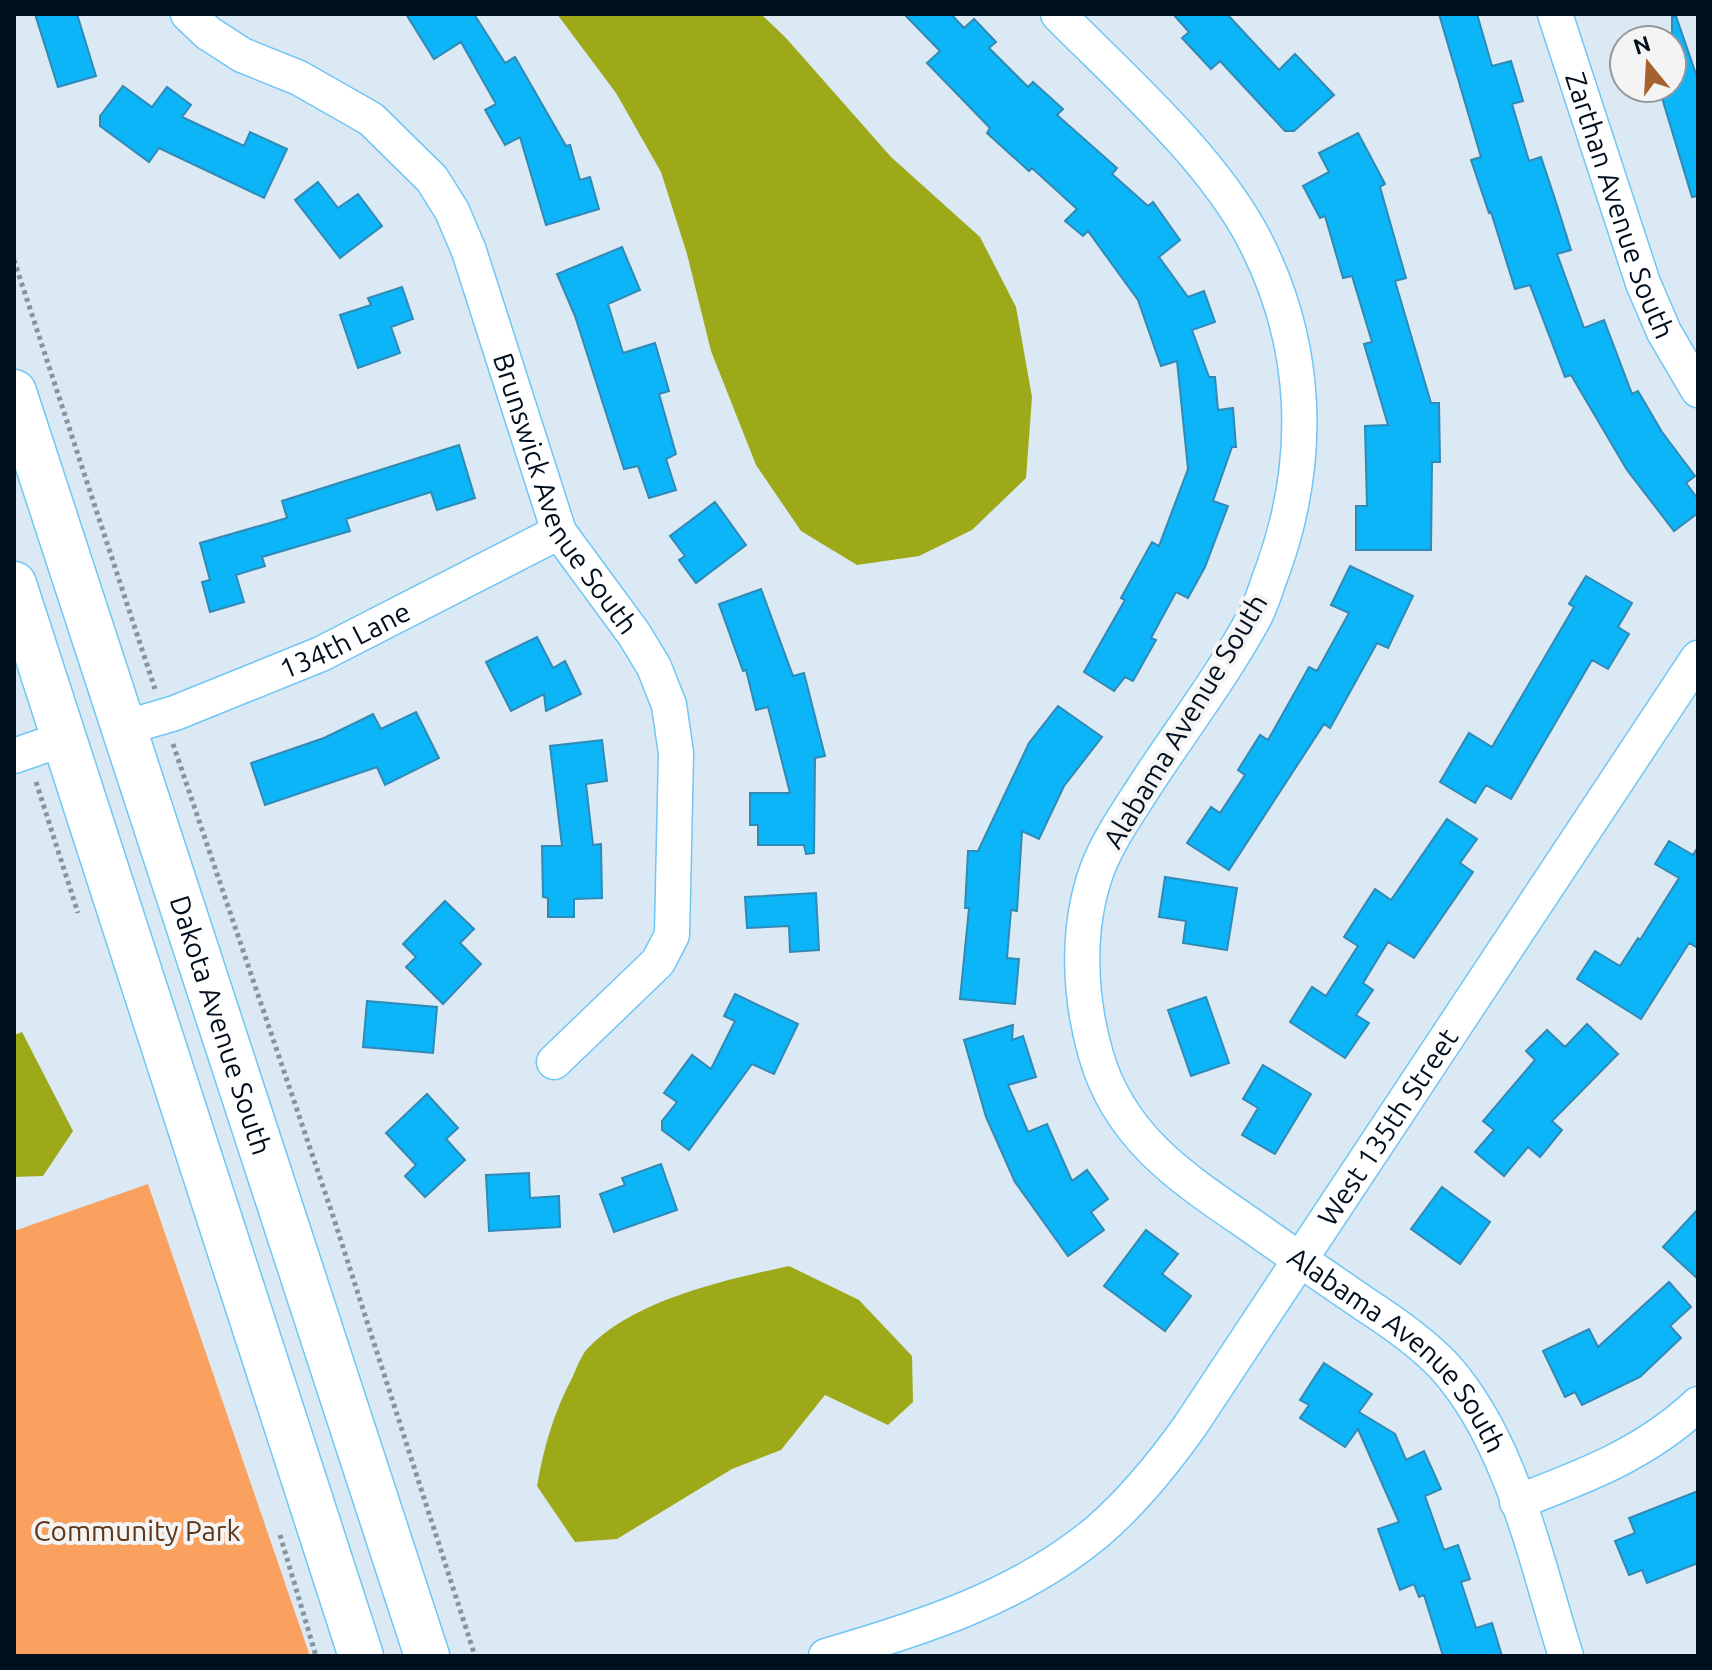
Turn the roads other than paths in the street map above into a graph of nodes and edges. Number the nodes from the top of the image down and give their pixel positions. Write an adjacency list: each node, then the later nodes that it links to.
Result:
1 (188, 14): 6 (street, Brunswick Avenue South)
2 (1058, 14): 13 (street, Alabama Avenue South)
3 (1555, 14): 4 (street, Zarthan Avenue South)
4 (1698, 390)
5 (14, 392): 9 (main road, Dakota Avenue South)
6 (559, 532): 9 (street, 134th Lane); 12 (street, Brunswick Avenue South)
7 (14, 584): 10 (main road)
8 (1698, 658): 13 (street, West 135th Street)
9 (144, 722): 17 (main road, Dakota Avenue South)
10 (63, 739): 11 (street); 16 (main road)
11 (14, 756)
12 (554, 1062)
13 (1300, 1259): 15 (street, Alabama Avenue South); 18 (street, West 135th Street)
14 (1698, 1404): 15 (street)
15 (1517, 1502): 19 (street, Alabama Avenue South)
16 (361, 1656)
17 (427, 1656)
18 (826, 1656)
19 (1566, 1656)

